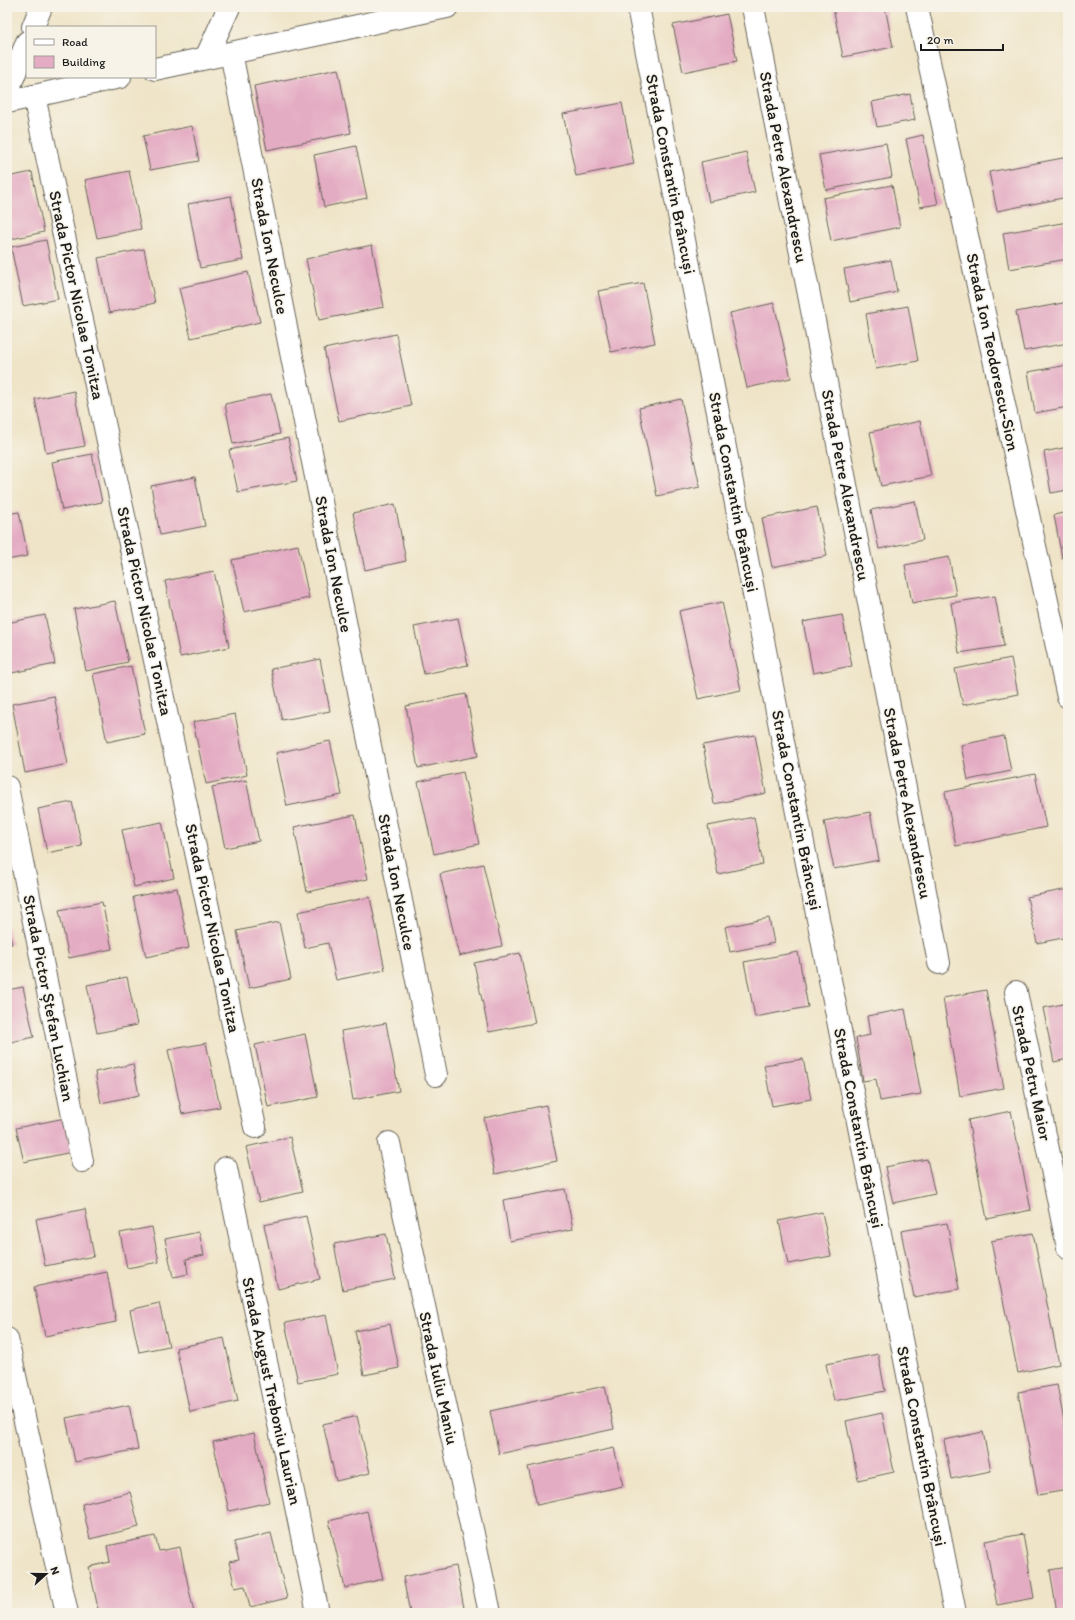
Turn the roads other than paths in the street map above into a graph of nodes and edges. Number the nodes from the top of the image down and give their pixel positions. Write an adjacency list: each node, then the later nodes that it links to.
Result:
1 (41, 7): 8 (street)
2 (229, 7): 11 (street)
3 (447, 7): 7 (street)
4 (638, 7): 31 (street, Strada Constantin Brâncuși)
5 (752, 7): 19 (street, Strada Petre Alexandrescu)
6 (917, 7): 17 (street, Strada Ion Teodorescu-Sion)
7 (401, 12): 10 (street)
8 (33, 26)
9 (26, 45): 14 (street)
10 (231, 53): 11 (street); 21 (street, Strada Ion Neculce)
11 (206, 58): 12 (street)
12 (156, 69)
13 (115, 78): 15 (street)
14 (7, 93)
15 (34, 96): 16 (street); 22 (street, Strada Pictor Nicolae Tonitza)
16 (7, 102)
17 (1068, 697)
18 (7, 787): 24 (street, Strada Pictor Ștefan Luchian)
19 (939, 963)
20 (1016, 992): 26 (street, Strada Petru Maior)
21 (436, 1075)
22 (255, 1127)
23 (389, 1143): 30 (street, Strada Iuliu Maniu)
24 (82, 1161)
25 (226, 1168): 29 (street, Strada August Treboniu Laurian)
26 (1068, 1248)
27 (7, 1339): 28 (street)
28 (67, 1613)
29 (318, 1613)
30 (490, 1613)
31 (955, 1613)

